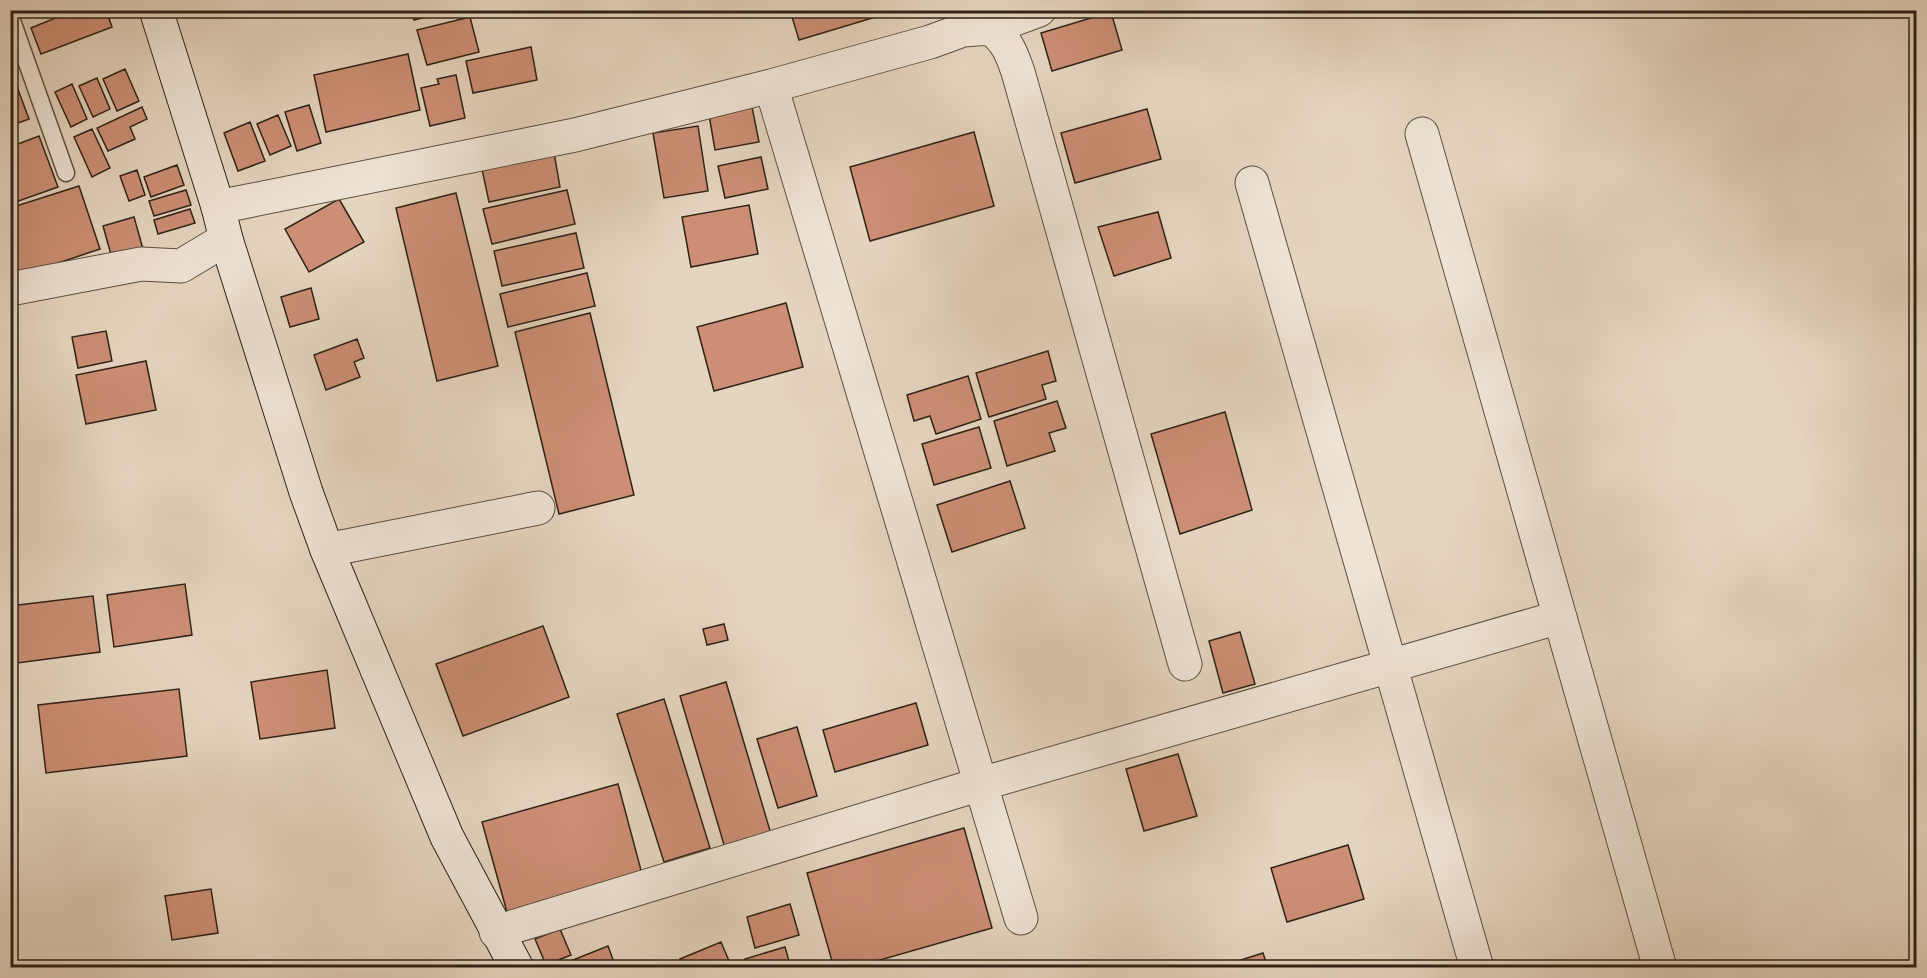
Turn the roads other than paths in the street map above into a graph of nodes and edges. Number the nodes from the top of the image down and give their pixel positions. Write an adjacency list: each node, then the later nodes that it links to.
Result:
1 (156, 10): 9 (street)
2 (1039, 10): 4 (street)
3 (10, 15): 7 (lane)
4 (991, 28): 5 (street); 15 (street)
5 (771, 86): 9 (street); 17 (street)
6 (1422, 134): 14 (street)
7 (66, 173)
8 (1252, 183): 16 (street)
9 (218, 207): 10 (street)
10 (226, 239): 11 (street); 13 (street)
11 (10, 289)
12 (538, 508): 13 (street)
13 (327, 550): 19 (street)
14 (1560, 617): 16 (street); 22 (street)
15 (1185, 664)
16 (1390, 665): 17 (street); 21 (street)
17 (981, 784): 18 (street); 19 (street)
18 (1022, 918)
19 (496, 932): 20 (street)
20 (517, 968)
21 (1477, 968)
22 (1660, 968)

